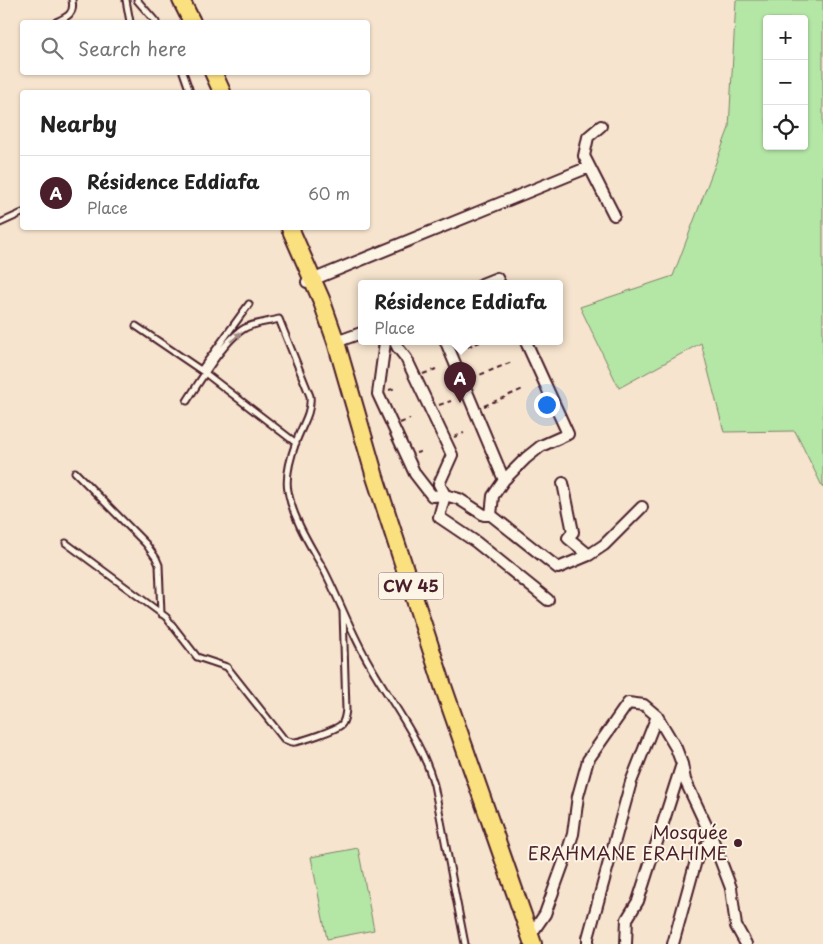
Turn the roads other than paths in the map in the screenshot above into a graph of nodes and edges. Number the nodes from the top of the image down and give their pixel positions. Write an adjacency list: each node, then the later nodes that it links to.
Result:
1 (72, 0): 6 (lane)
2 (126, 0): 7 (lane)
3 (136, 0): 8 (lane)
4 (181, 0): 9 (main road)
5 (191, 0): 10 (main road)
6 (60, 20)
7 (130, 20)
8 (154, 20)
9 (191, 20)
10 (200, 20)
11 (184, 75): 14 (lane)
12 (215, 75): 15 (main road)
13 (224, 75): 16 (main road)
14 (189, 90)
15 (221, 90)
16 (231, 90)
17 (601, 126): 18 (street)
18 (589, 167): 20 (street); 24 (street)
19 (20, 214): 21 (lane)
20 (614, 215)
21 (0, 223)
22 (282, 230): 24 (main road)
23 (291, 230): 24 (main road, CW 45)
24 (309, 281): 28 (main road, CW 45); 50 (main road)
25 (249, 304): 33 (lane)
26 (136, 326): 33 (lane)
27 (358, 334): 28 (street)
28 (336, 342): 50 (main road, CW 45)
29 (385, 345): 39 (street)
30 (396, 345): 39 (street)
31 (447, 345): 37 (street)
32 (527, 345): 37 (street)
33 (203, 372): 34 (lane); 35 (lane); 35 (lane, one-way to 35)
34 (187, 401)
35 (296, 442): 45 (lane)
36 (75, 472): 46 (lane)
37 (504, 480): 41 (street)
38 (563, 483): 43 (street)
39 (445, 495): 41 (street); 44 (street)
40 (642, 507): 43 (street)
41 (491, 515): 43 (street)
42 (66, 543): 46 (lane)
43 (589, 555)
44 (548, 600)
45 (343, 608): 46 (lane); 51 (lane)
46 (161, 614)
47 (657, 716): 48 (street); 50 (street); 52 (street)
48 (682, 764): 49 (street); 53 (street)
49 (712, 838): 54 (street); 55 (street)
50 (532, 940)
51 (465, 944)
52 (588, 944)
53 (626, 944)
54 (672, 944)
55 (746, 944)

